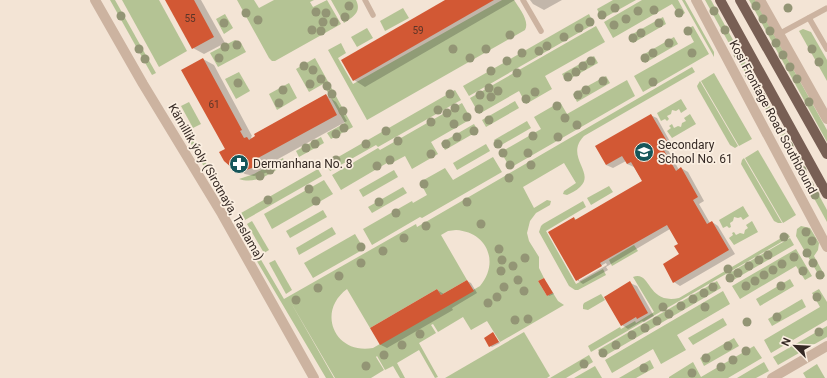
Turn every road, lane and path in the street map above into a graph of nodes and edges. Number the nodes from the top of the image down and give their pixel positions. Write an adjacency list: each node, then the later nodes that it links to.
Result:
1 (95, 0): 19 (street, Kämillik ýoly (Sirotnaýa, Taslama))
2 (365, 0): 9 (lane)
3 (523, 0): 11 (lane)
4 (696, 0): 17 (street, Kosi Frontage Road Southbound)
5 (720, 0): 16 (main road)
6 (740, 0): 15 (main road)
7 (760, 0): 12 (street)
8 (827, 8): 10 (lane)
9 (373, 15)
10 (809, 18): 12 (lane); 13 (lane)
11 (541, 31)
12 (779, 34): 14 (street)
13 (827, 49)
14 (825, 113)
15 (827, 154)
16 (827, 194)
17 (827, 247)
18 (827, 346): 20 (street)
19 (314, 378)
20 (772, 378)

